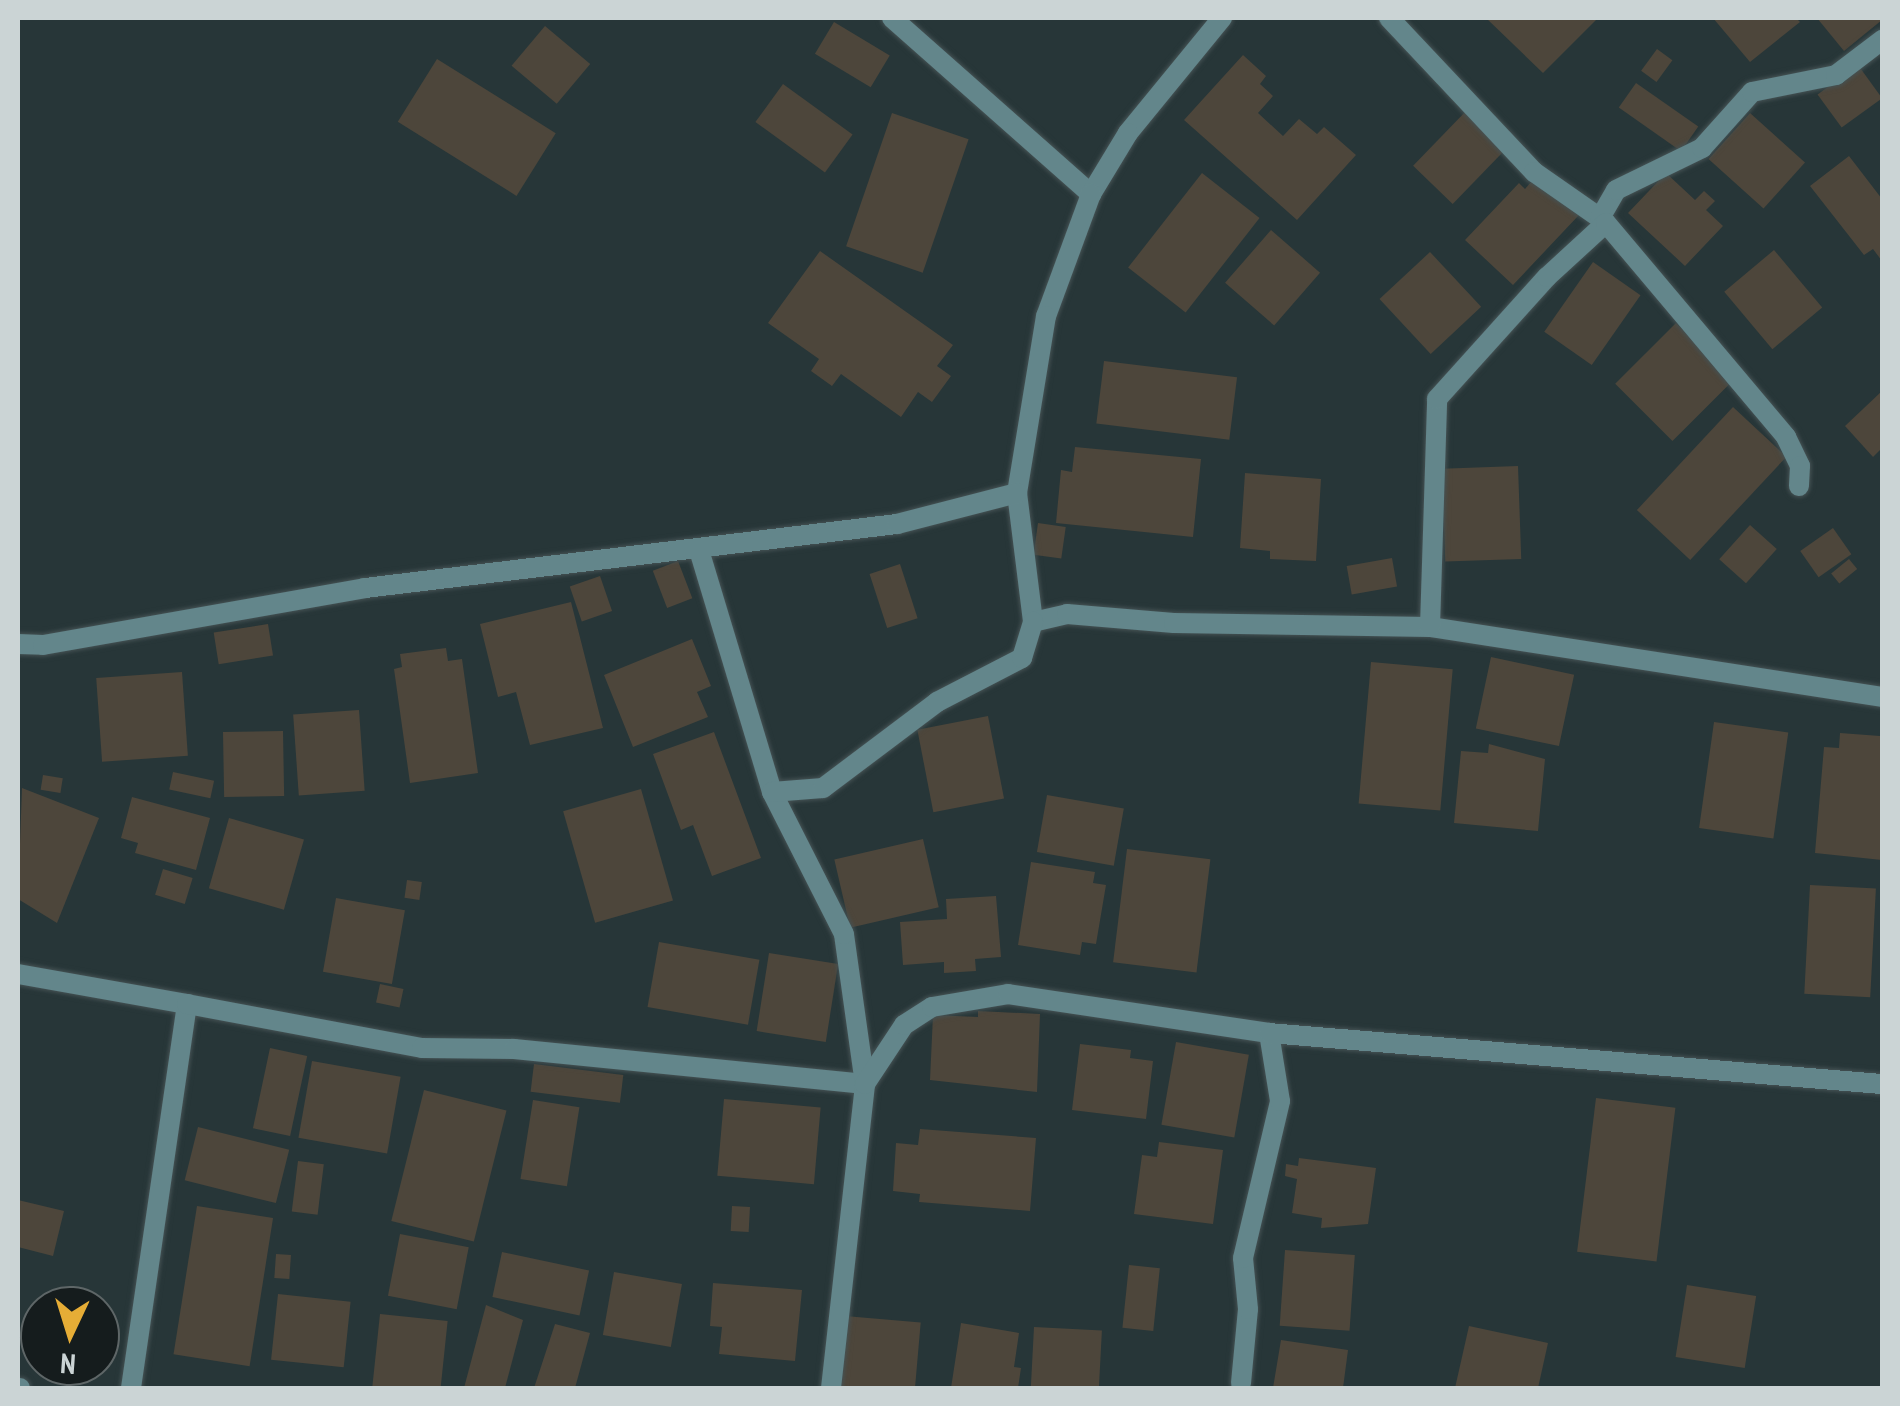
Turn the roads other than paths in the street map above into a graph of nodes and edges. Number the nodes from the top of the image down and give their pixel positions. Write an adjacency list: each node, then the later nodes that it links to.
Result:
1 (892, 18): 5 (street)
2 (1222, 18): 5 (street)
3 (1389, 18): 4 (street)
4 (1882, 40)
5 (1091, 194): 7 (street)
6 (1799, 486): 10 (street)
7 (1017, 493): 8 (street); 9 (street)
8 (699, 550): 11 (street); 13 (street)
9 (1033, 622): 10 (street); 13 (street)
10 (1430, 627): 12 (street)
11 (18, 644)
12 (1882, 697)
13 (772, 792): 17 (street)
14 (18, 974): 15 (street)
15 (187, 1004): 17 (street); 20 (street)
16 (1269, 1033): 17 (street); 18 (street); 19 (street)
17 (864, 1084): 21 (street)
18 (1882, 1084)
19 (1241, 1383)
20 (131, 1388)
21 (832, 1388)

